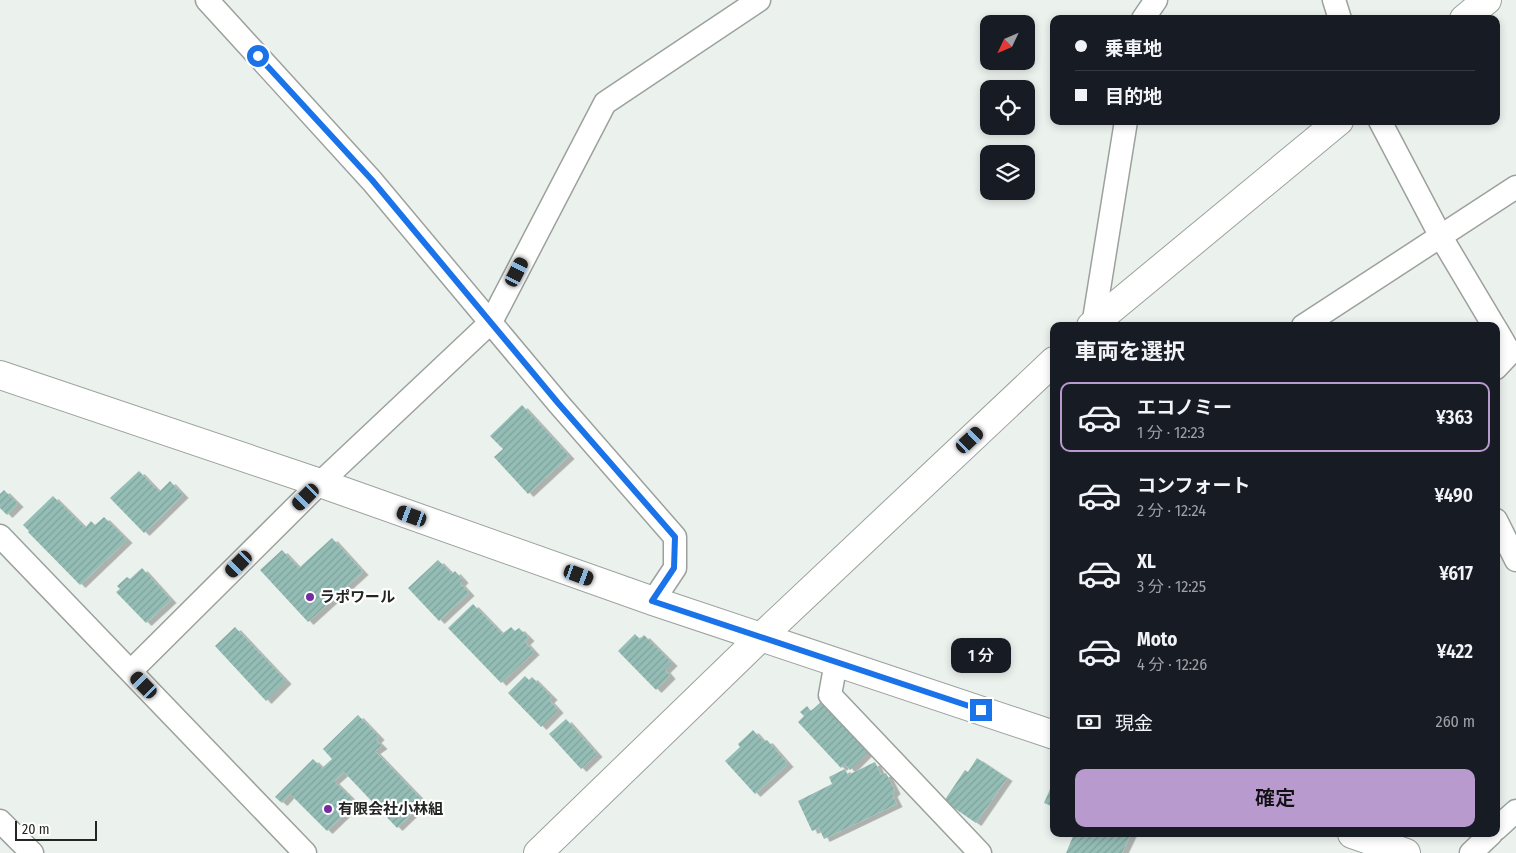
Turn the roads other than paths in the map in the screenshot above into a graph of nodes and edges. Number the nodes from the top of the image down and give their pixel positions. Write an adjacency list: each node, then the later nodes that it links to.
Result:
1 (207, 0): 14 (street)
2 (759, 0): 14 (street)
3 (1156, 0): 6 (street)
4 (1334, 0): 7 (street)
5 (1487, 0): 8 (street)
6 (1146, 15)
7 (1339, 15)
8 (1469, 15)
9 (1125, 125): 15 (street)
10 (1334, 125): 16 (street)
11 (1382, 125): 13 (street)
12 (1516, 187): 13 (street)
13 (1441, 237): 17 (street); 18 (street)
14 (491, 322): 23 (street); 27 (street)
15 (1093, 322)
16 (1097, 322)
17 (1309, 322)
18 (1491, 322)
19 (1500, 336): 20 (street)
20 (1500, 364)
21 (1050, 365): 28 (street)
22 (0, 375): 23 (street)
23 (320, 483): 27 (street); 30 (street)
24 (1500, 528): 26 (street)
25 (0, 536): 30 (street)
26 (1516, 560)
27 (652, 601): 28 (street)
28 (761, 637): 29 (street); 39 (street)
29 (836, 662): 31 (street); 40 (street)
30 (131, 671): 38 (street)
31 (1050, 733)
32 (1516, 811): 34 (street)
33 (0, 821): 37 (street)
34 (1500, 825)
35 (1366, 837): 41 (street)
36 (1488, 837): 42 (street)
37 (32, 853)
38 (305, 853)
39 (538, 853)
40 (980, 853)
41 (1406, 853)
42 (1470, 853)

